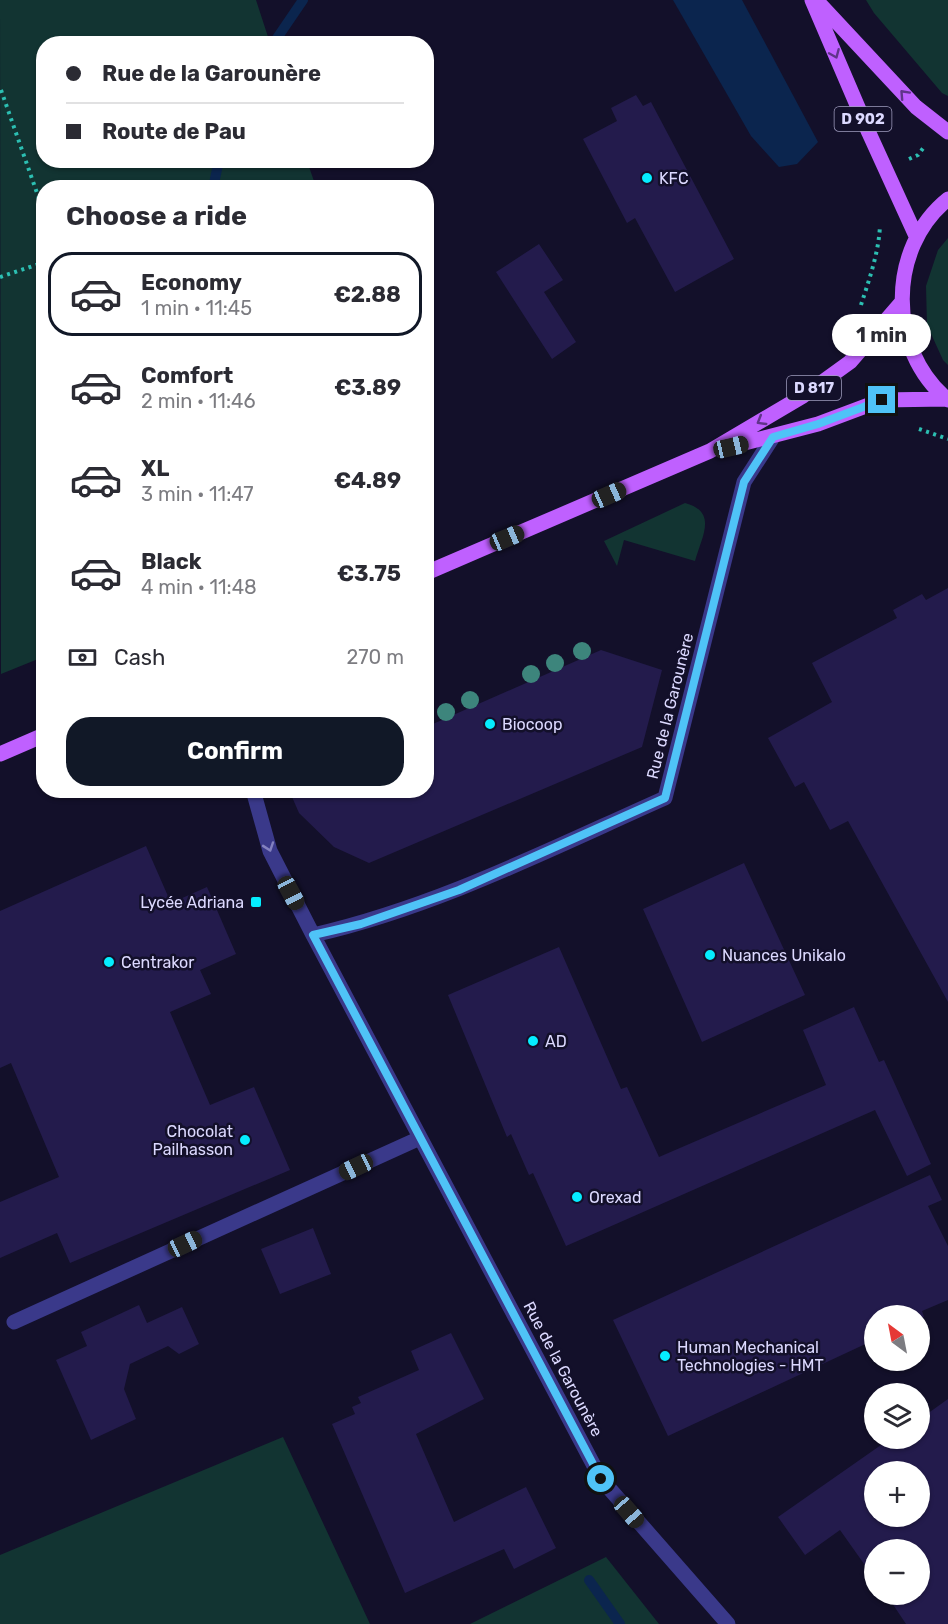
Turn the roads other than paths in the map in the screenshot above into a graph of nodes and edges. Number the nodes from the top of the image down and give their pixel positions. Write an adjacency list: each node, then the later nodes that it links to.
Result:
1 (812, 0): 5 (main road, D 902, one-way to 5)
2 (816, 0): 3 (main road, D 902, one-way to 2)
3 (948, 132)
4 (948, 199): 5 (main road)
5 (916, 236): 6 (main road)
6 (901, 303): 7 (main road); 9 (main road, D 817, one-way to 9)
7 (947, 400): 8 (main road, D 817)
8 (773, 437): 9 (main road, D 817); 14 (street, Rue de la Garounère)
9 (710, 451): 10 (main road, D 817)
10 (434, 570)
11 (36, 738): 12 (main road)
12 (0, 754)
13 (255, 798): 14 (street, Rue de la Garounère, one-way to 14)
14 (313, 935): 15 (street, Rue de la Garounère)
15 (420, 1138): 16 (street); 17 (street, Rue de la Garounère)
16 (14, 1322)
17 (728, 1624)

